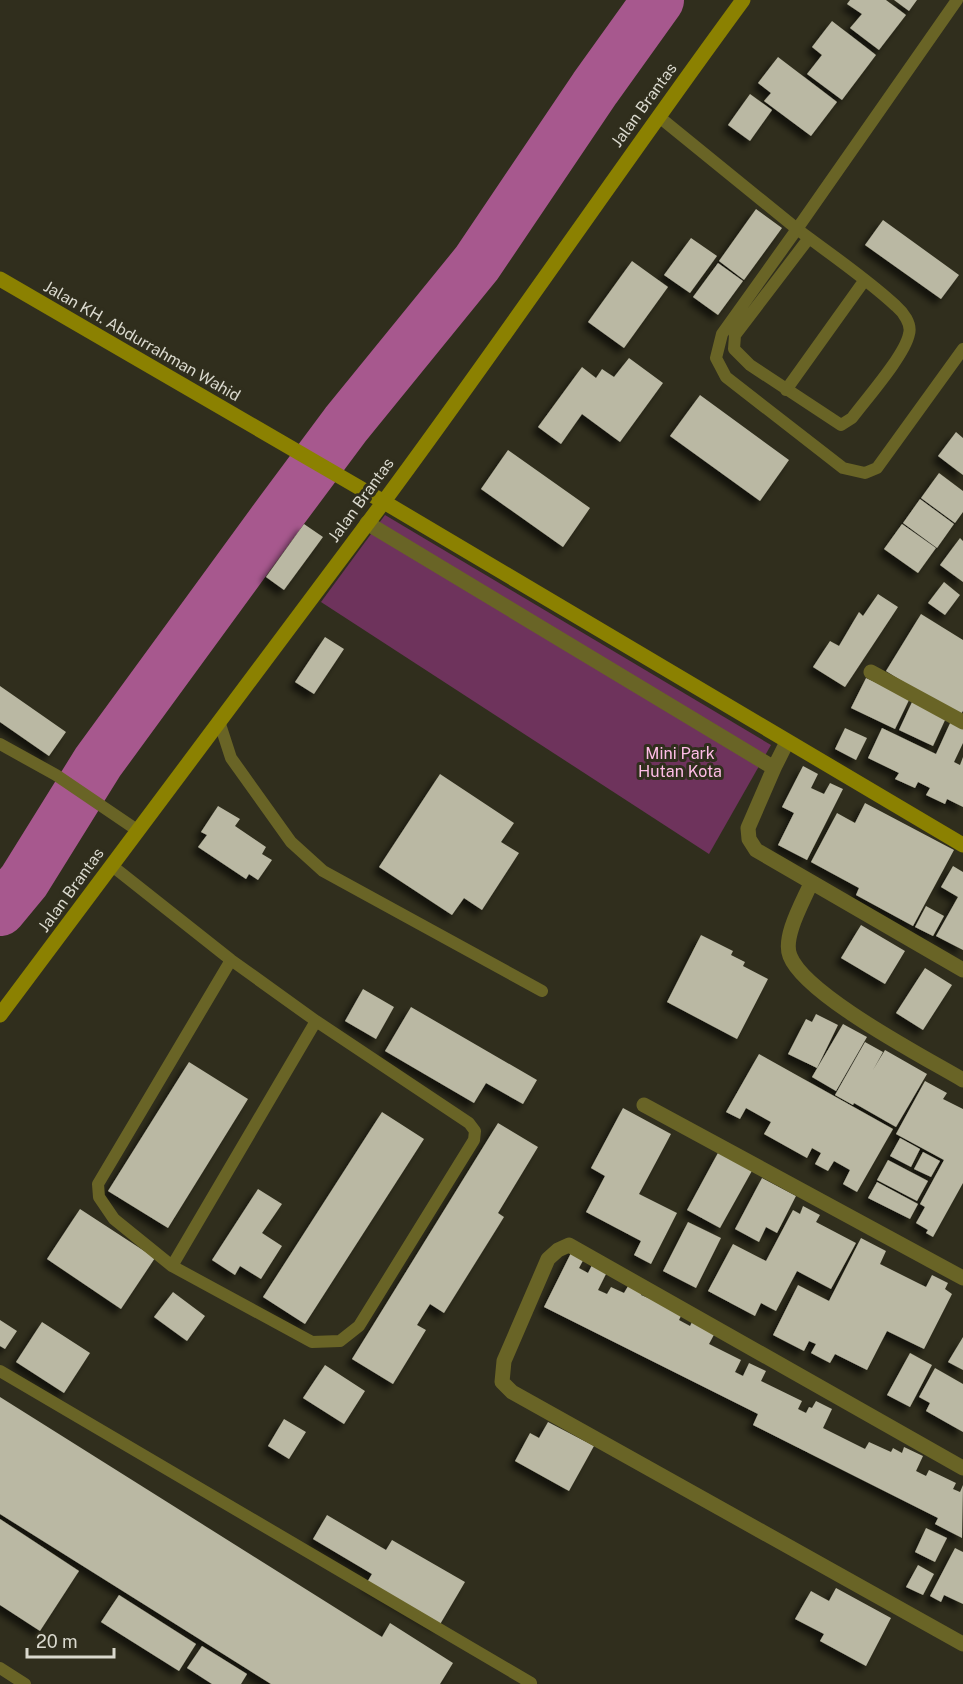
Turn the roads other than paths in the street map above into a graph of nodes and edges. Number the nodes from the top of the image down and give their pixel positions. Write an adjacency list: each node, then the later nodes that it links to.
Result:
1 (743, 0): 3 (main road, Jalan Brantas)
2 (957, 0): 4 (lane)
3 (658, 116): 4 (lane); 12 (main road, Jalan Brantas)
4 (797, 229): 5 (lane); 8 (lane)
5 (809, 238): 7 (lane); 9 (lane)
6 (0, 279): 12 (main road, Jalan KH. Abdurrahman Wahid)
7 (864, 281): 11 (lane); 11 (lane)
8 (749, 296): 9 (lane); 10 (lane)
9 (761, 303): 11 (lane)
10 (963, 349)
11 (786, 390)
12 (384, 502): 13 (main road, Jalan Brantas); 17 (main road, Jalan KH. Abdurrahman Wahid)
13 (367, 523): 15 (main road, Jalan Brantas); 19 (street)
14 (871, 672): 16 (street)
15 (219, 721): 20 (main road, Jalan Brantas); 26 (lane)
16 (963, 722)
17 (787, 742): 19 (street); 21 (main road, Jalan KH. Abdurrahman Wahid)
18 (0, 744): 20 (lane)
19 (774, 768): 23 (street)
20 (137, 830): 22 (main road, Jalan Brantas)
21 (963, 845)
22 (111, 865): 24 (lane); 27 (main road, Jalan Brantas)
23 (811, 883): 25 (street); 29 (street)
24 (231, 960): 28 (lane); 31 (lane)
25 (963, 970)
26 (542, 991)
27 (0, 1016)
28 (316, 1022): 31 (lane); 31 (lane)
29 (963, 1080)
30 (644, 1105): 32 (street)
31 (172, 1266)
32 (963, 1278)
33 (0, 1371): 37 (lane)
34 (963, 1468): 35 (street)
35 (963, 1644)
36 (0, 1668): 38 (lane)
37 (531, 1683)
38 (25, 1684)

